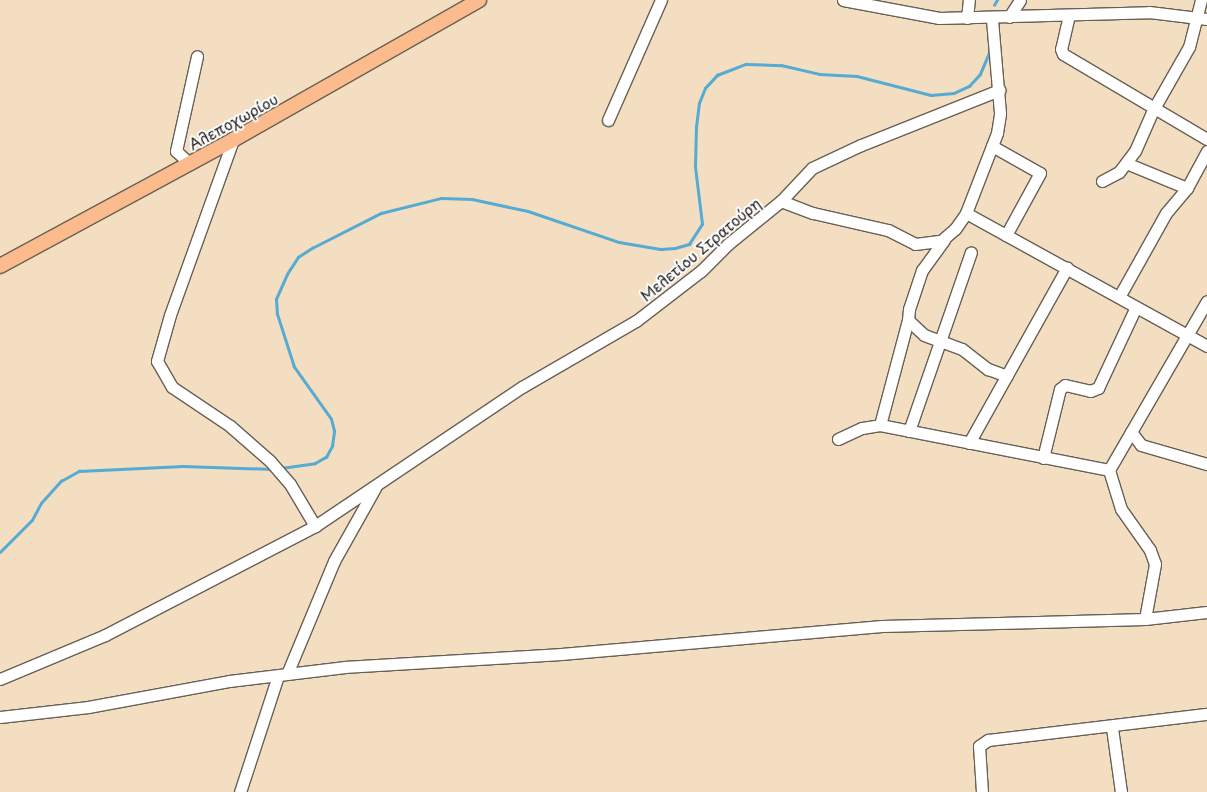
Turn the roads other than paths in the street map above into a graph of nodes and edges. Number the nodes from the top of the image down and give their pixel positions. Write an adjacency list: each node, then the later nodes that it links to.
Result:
1 (479, 0): 19 (main road, Αλεποχωρίου)
2 (660, 0): 17 (street)
3 (843, 0): 8 (street)
4 (894, 0): 8 (street)
5 (969, 0): 11 (street)
6 (1020, 0): 10 (street)
7 (1201, 0): 12 (street)
8 (888, 11): 11 (street)
9 (1069, 15): 10 (street); 12 (street); 16 (street)
10 (1009, 17): 13 (street)
11 (967, 18): 13 (street)
12 (1202, 18): 16 (street)
13 (992, 19): 15 (street)
14 (197, 56): 22 (street)
15 (999, 90): 20 (street); 26 (street, Μελετίου Στρατούρη)
16 (1153, 110): 18 (street); 23 (street)
17 (608, 120)
18 (1207, 139)
19 (233, 140): 22 (main road, Αλεποχωρίου); 50 (street)
20 (992, 146): 27 (street); 29 (street)
21 (1207, 151): 25 (street)
22 (190, 164): 31 (main road, Αλεποχωρίου)
23 (1126, 164): 24 (street); 25 (street)
24 (1102, 181)
25 (1188, 188): 33 (street)
26 (781, 201): 28 (street); 49 (street, Μελετίου Στρατούρη)
27 (966, 213): 28 (street); 29 (street)
28 (949, 235): 36 (street)
29 (1006, 235): 32 (street)
30 (971, 252): 38 (street)
31 (0, 266)
32 (1067, 268): 33 (street); 40 (street)
33 (1119, 297): 35 (street)
34 (1207, 301): 37 (street)
35 (1136, 307): 37 (street); 46 (street)
36 (908, 320): 38 (street); 41 (street)
37 (1187, 336): 39 (street); 43 (street)
38 (939, 341): 40 (street); 42 (street)
39 (1207, 346)
40 (1007, 376): 45 (street)
41 (880, 425): 42 (street); 44 (street)
42 (909, 431): 45 (street)
43 (1131, 432): 47 (street); 48 (street)
44 (838, 439)
45 (969, 443): 46 (street)
46 (1044, 458): 48 (street)
47 (1207, 464)
48 (1109, 470): 52 (street)
49 (377, 484): 50 (street, Μελετίου Στρατούρη); 53 (street)
50 (315, 526): 54 (street, Μελετίου Στρατούρη)
51 (1207, 612): 52 (street)
52 (1145, 618): 53 (street)
53 (282, 675): 56 (street); 58 (street)
54 (0, 678)
55 (1207, 714): 57 (street)
56 (0, 717)
57 (1112, 728): 59 (street); 60 (street)
58 (240, 792)
59 (982, 792)
60 (1121, 792)

